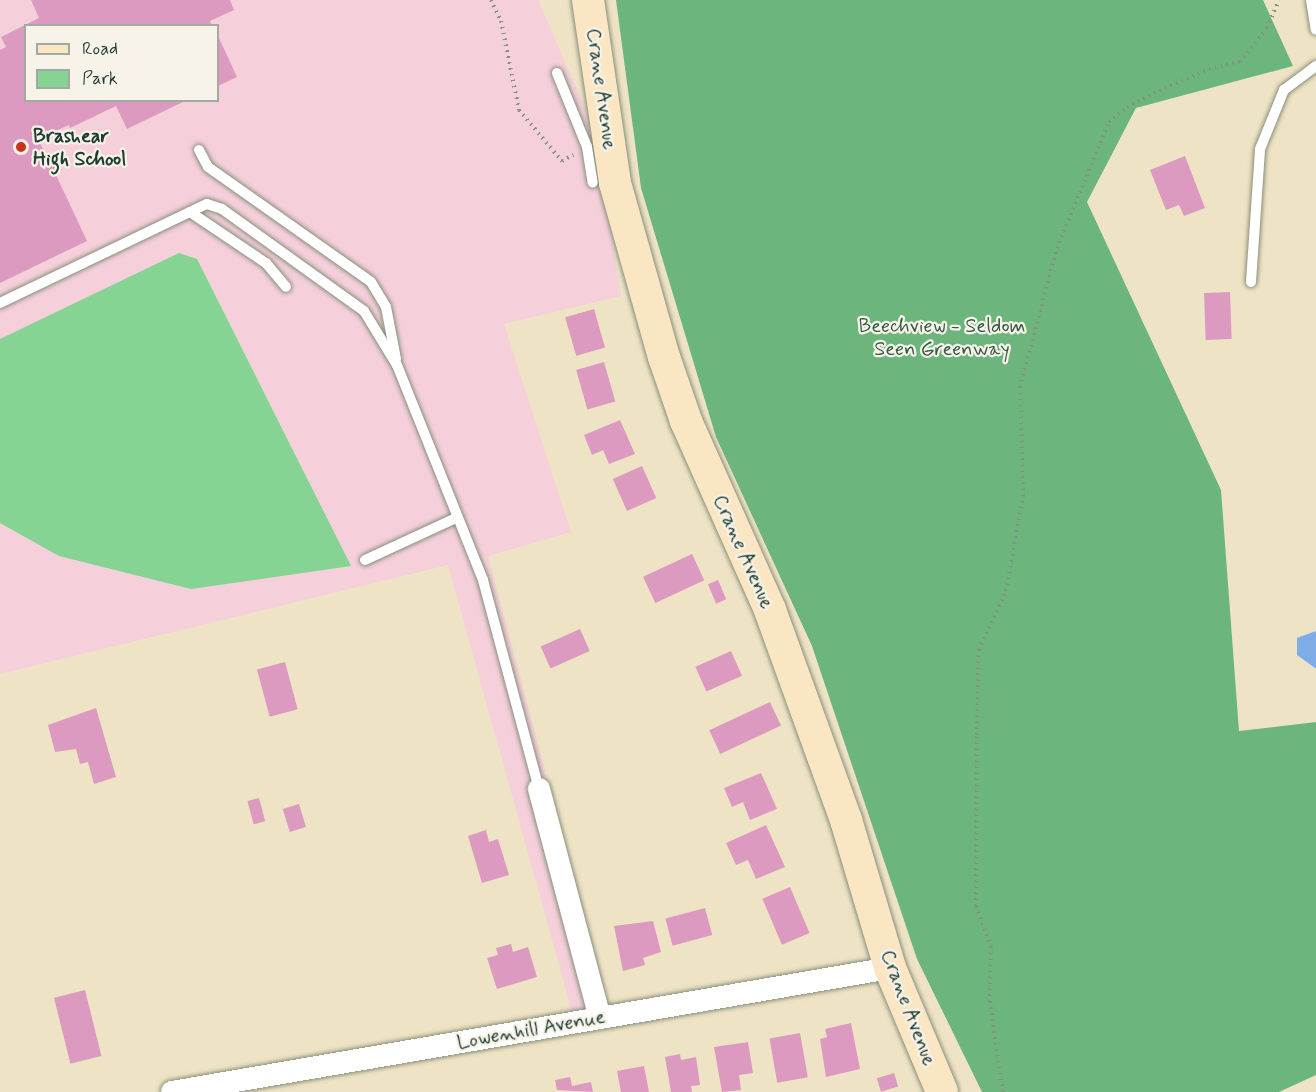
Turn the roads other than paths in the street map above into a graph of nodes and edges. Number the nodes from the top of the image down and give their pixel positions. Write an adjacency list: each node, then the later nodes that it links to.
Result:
1 (588, 0): 16 (street, Crane Avenue)
2 (1311, 0): 3 (lane)
3 (1316, 30)
4 (1316, 66): 9 (lane)
5 (557, 73): 7 (lane)
6 (199, 150): 12 (lane)
7 (593, 183)
8 (190, 212): 10 (lane); 11 (lane); 12 (lane)
9 (1251, 282)
10 (286, 287)
11 (0, 303)
12 (397, 365): 13 (lane)
13 (458, 517): 14 (lane); 15 (lane)
14 (365, 560)
15 (539, 789): 17 (street)
16 (890, 968): 17 (street, Lowenhill Avenue); 19 (street, Crane Avenue)
17 (600, 1018): 18 (street, Lowenhill Avenue)
18 (172, 1092)
19 (942, 1092)

